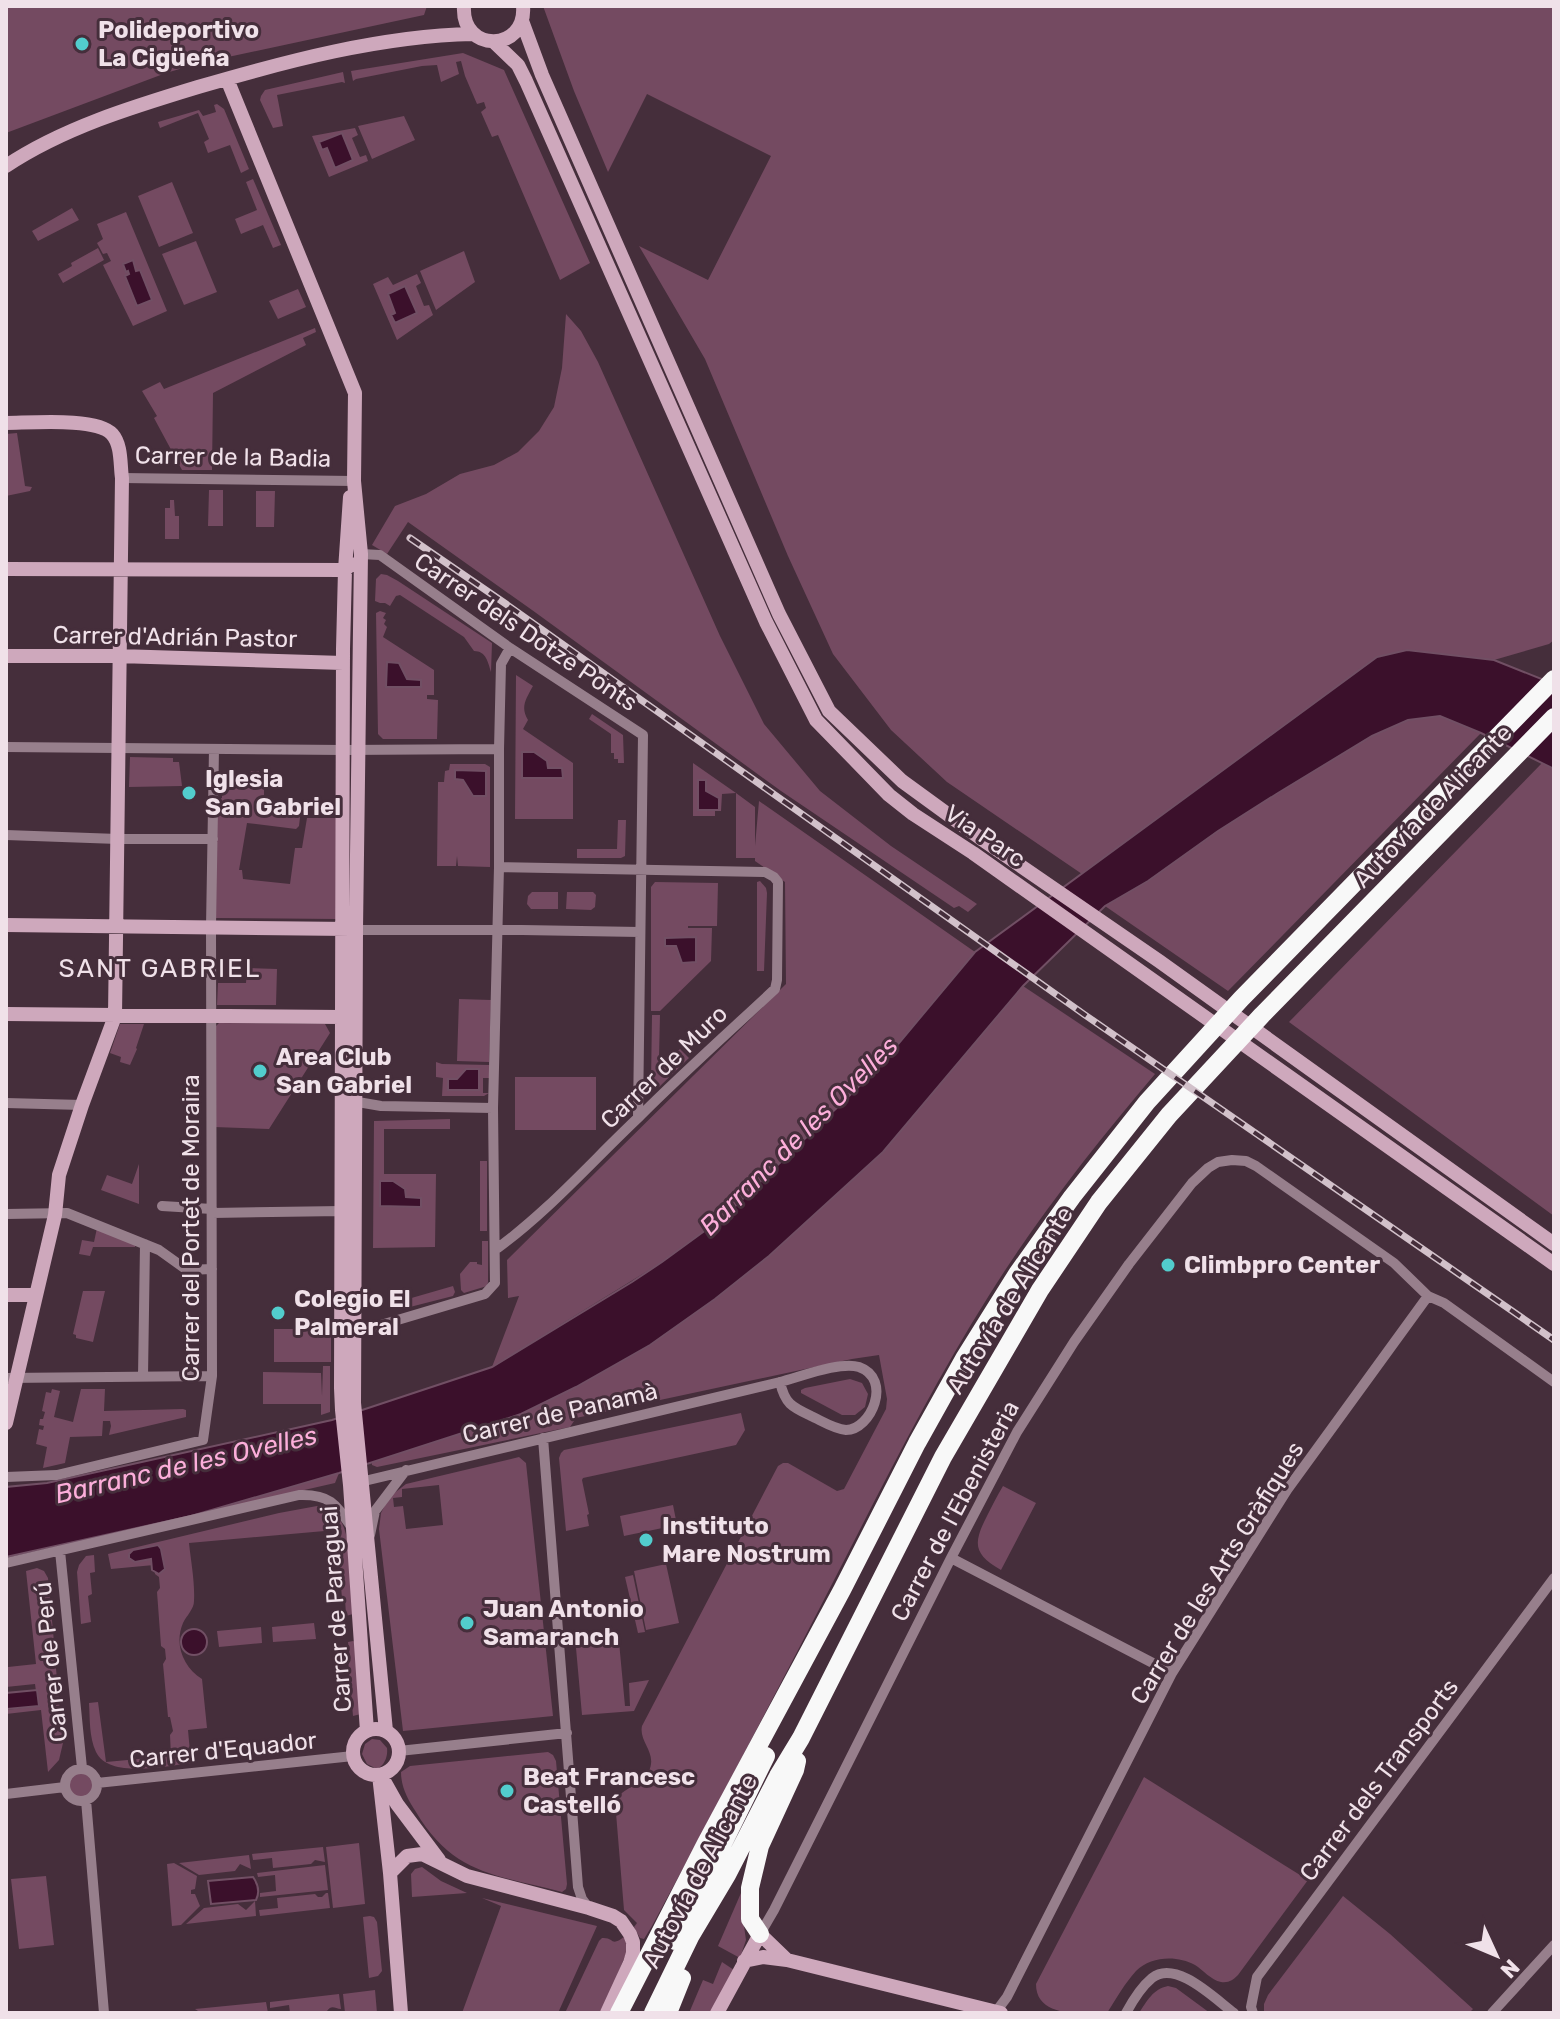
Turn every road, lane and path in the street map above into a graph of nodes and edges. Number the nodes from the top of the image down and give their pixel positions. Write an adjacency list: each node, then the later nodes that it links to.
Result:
1 (464, 6): 3 (street); 4 (street)
2 (523, 14): 5 (street); 55 (street, Via Parc)
3 (438, 34): 4 (street); 6 (street)
4 (473, 34): 5 (street)
5 (494, 42): 57 (street, Via Parc)
6 (227, 79): 7 (street); 10 (street)
7 (6, 166)
8 (6, 423): 9 (street, Carrer de la Badia)
9 (122, 478): 10 (street, Carrer de la Badia); 13 (street)
10 (354, 481): 11 (street); 14 (street)
11 (361, 554): 14 (street); 15 (street, Carrer dels Dotze Ponts); 21 (street)
12 (6, 569): 13 (street)
13 (120, 569): 14 (street); 17 (street)
14 (345, 570): 18 (street)
15 (510, 648): 25 (street); 31 (street, Carrer dels Dotze Ponts)
16 (6, 656): 17 (street, Carrer d'Adrián Pastor)
17 (118, 656): 18 (street, Carrer d'Adrián Pastor); 23 (street)
18 (347, 663): 21 (street); 26 (street)
19 (1554, 679): 81 (highway, Autovía de Alicante)
20 (1554, 717): 86 (highway, Autovía de Alicante)
21 (359, 725): 26 (street)
22 (6, 747): 23 (street)
23 (118, 748): 24 (street); 28 (street)
24 (214, 749): 26 (street); 29 (street, Carrer del Portet de Moraira)
25 (499, 749): 26 (street); 30 (street)
26 (351, 750): 35 (street)
27 (6, 835): 28 (street)
28 (118, 839): 29 (street); 33 (street)
29 (213, 839): 34 (street, Carrer del Portet de Moraira)
30 (499, 867): 31 (street); 36 (street)
31 (641, 869): 37 (street); 47 (street, Carrer de Muro)
32 (6, 925): 33 (street)
33 (116, 926): 34 (street); 39 (street)
34 (211, 927): 35 (street); 40 (street, Carrer del Portet de Moraira)
35 (349, 929): 36 (street); 41 (street); 44 (street)
36 (497, 930): 37 (street); 46 (street)
37 (640, 932): 47 (street)
38 (6, 1014): 39 (street)
39 (115, 1016): 40 (street); 45 (street)
40 (212, 1016): 41 (street); 49 (street, Carrer del Portet de Moraira)
41 (341, 1017): 42 (street)
42 (341, 1091): 44 (street); 50 (street)
43 (6, 1103): 45 (street)
44 (355, 1103): 46 (street); 53 (street)
45 (82, 1105): 52 (street)
46 (493, 1108): 56 (street)
47 (638, 1117): 56 (street, Carrer de Muro)
48 (162, 1206): 49 (street)
49 (212, 1211): 50 (street); 58 (street, Carrer del Portet de Moraira)
50 (342, 1211): 53 (street); 68 (street)
51 (6, 1214): 52 (street)
52 (55, 1215): 54 (street); 60 (street)
53 (354, 1221): 62 (street)
54 (145, 1244): 58 (street); 64 (street)
55 (1554, 1244)
56 (495, 1250): 62 (street)
57 (1554, 1264)
58 (212, 1269): 63 (street, Carrer del Portet de Moraira)
59 (6, 1295): 60 (street)
60 (36, 1295): 65 (street)
61 (1428, 1296): 67 (street); 78 (street, Carrer de l'Ebenisteria); 82 (street, Carrer de les Arts Gràfiques)
62 (354, 1333): 68 (street); 69 (street)
63 (212, 1376): 64 (street); 73 (street, Carrer del Portet de Moraira)
64 (143, 1377): 65 (street)
65 (11, 1378): 70 (street)
66 (780, 1382): 66 (street, Carrer de Panamà); 71 (street, Carrer de Panamà)
67 (1554, 1382)
68 (341, 1388): 69 (street)
69 (348, 1408): 74 (street)
70 (6, 1423)
71 (543, 1438): 72 (street, Carrer de Panamà); 85 (street)
72 (406, 1470): 74 (street, Carrer de Panamà); 76 (street, Carrer de Paraguai)
73 (6, 1477)
74 (356, 1483): 75 (street, Carrer de Paraguai); 76 (street, Carrer de Paraguai)
75 (352, 1528): 77 (street); 83 (street, Carrer de Paraguai)
76 (368, 1549): 84 (street, Carrer de Paraguai)
77 (60, 1551): 79 (street); 89 (street, Carrer de Perú)
78 (951, 1558): 82 (street); 99 (street, Carrer de l'Ebenisteria)
79 (6, 1563)
80 (1554, 1578): 114 (street, Carrer dels Transports)
81 (842, 1590): 107 (highway); 108 (highway)
82 (1172, 1673): 103 (street, Carrer de les Arts Gràfiques)
83 (367, 1731): 84 (street); 88 (street)
84 (386, 1731): 87 (street)
85 (567, 1733): 87 (street); 98 (street)
86 (801, 1738): 97 (highway, Autovía de Alicante); 99 (highway)
87 (399, 1751): 90 (street)
88 (353, 1756): 90 (street); 91 (street, Carrer d'Equador)
89 (82, 1768): 91 (street); 92 (street)
90 (380, 1775): 95 (street); 96 (street)
91 (97, 1783): 94 (street)
92 (65, 1787): 93 (street); 94 (street)
93 (6, 1794)
94 (86, 1800): 104 (street)
95 (443, 1863): 96 (street); 98 (street)
96 (390, 1873): 105 (street)
97 (727, 1875): 109 (highway, Autovía de Alicante); 110 (highway)
98 (589, 1908): 106 (street)
99 (760, 1934): 101 (street); 102 (street)
100 (1554, 1945): 115 (street)
101 (787, 1960): 102 (street); 103 (street)
102 (744, 1961): 111 (street)
103 (997, 2012)
104 (104, 2013)
105 (401, 2013)
106 (607, 2013)
107 (619, 2013)
108 (639, 2013)
109 (653, 2013)
110 (668, 2013)
111 (717, 2013)
112 (1126, 2013): 113 (street)
113 (1234, 2013)
114 (1253, 2013)
115 (1492, 2013)

